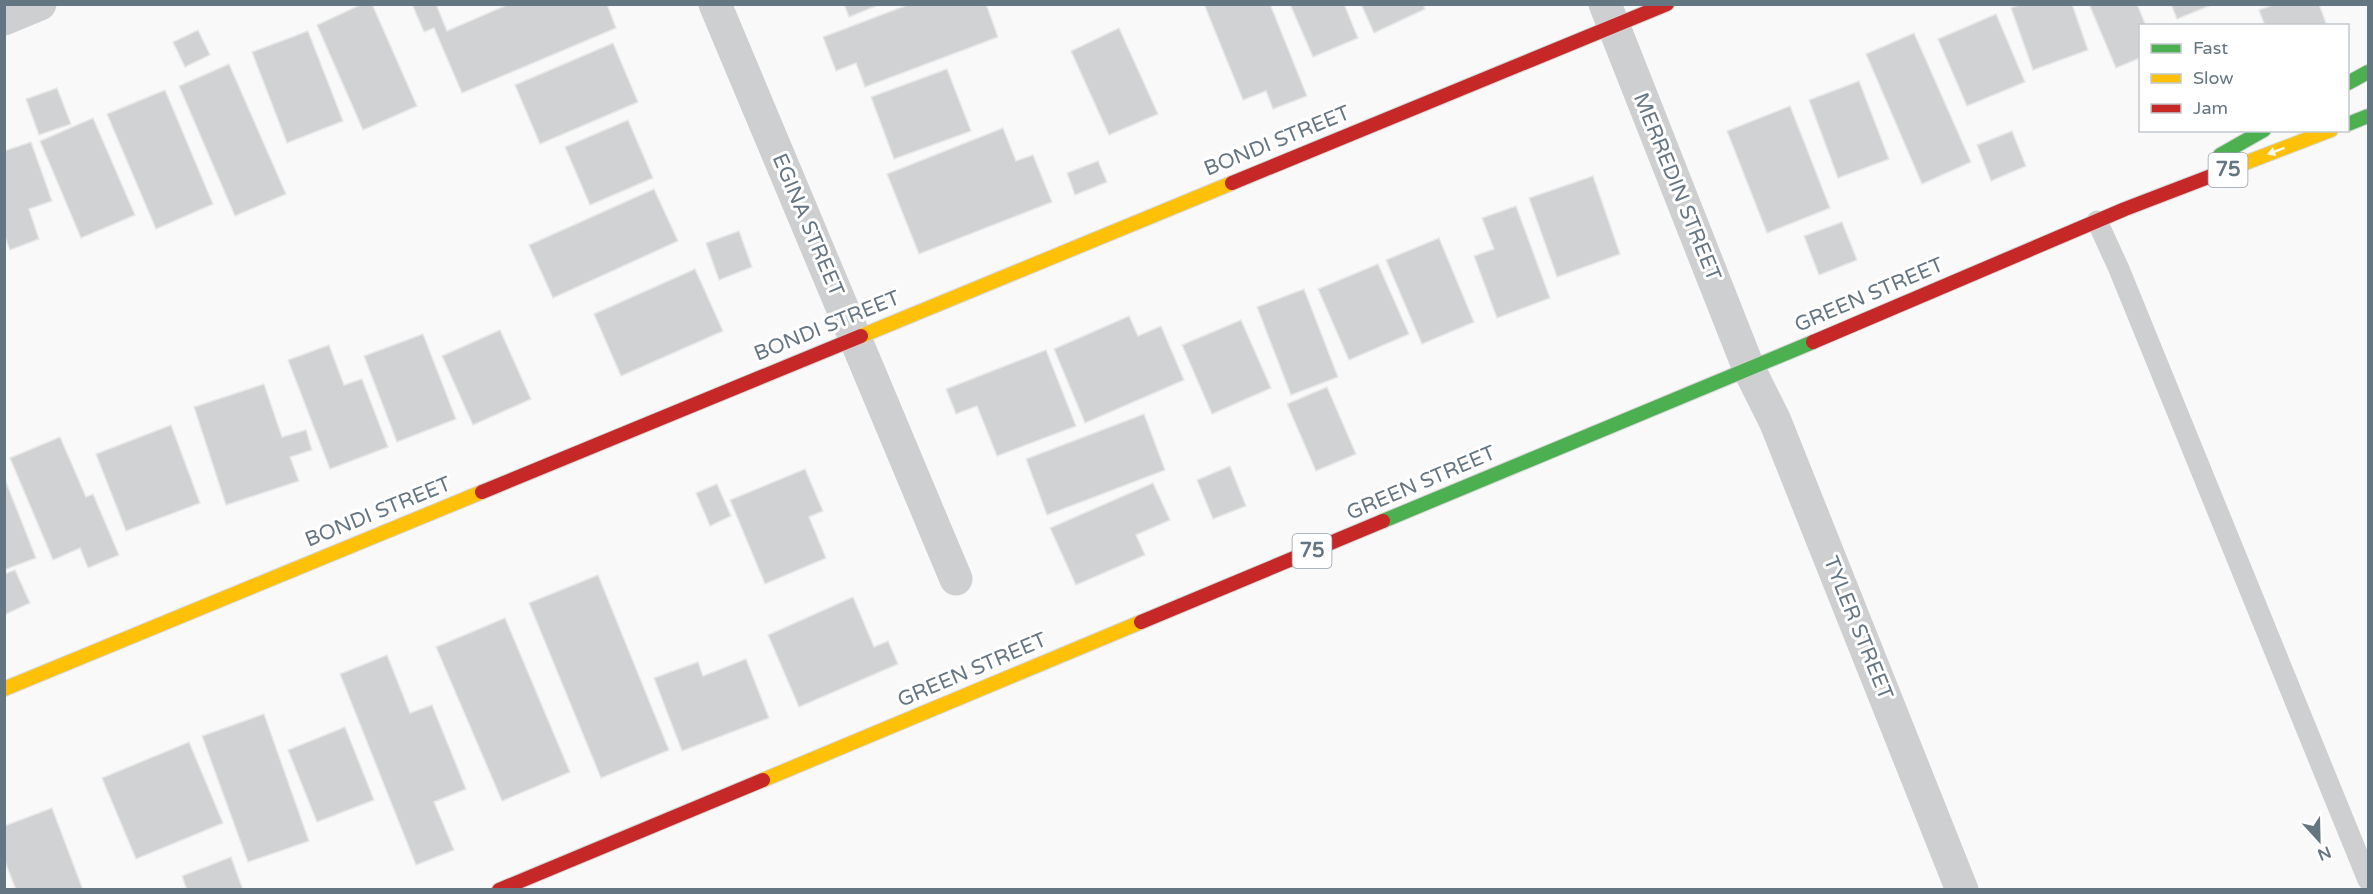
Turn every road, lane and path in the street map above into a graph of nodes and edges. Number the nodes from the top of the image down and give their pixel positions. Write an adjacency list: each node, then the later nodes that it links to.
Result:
1 (40, 4): 5 (street)
2 (714, 4): 14 (street, EGINA STREET)
3 (1667, 4): 4 (main road, BONDI STREET)
4 (1609, 15): 14 (main road, BONDI STREET); 15 (street, MERREDIN STREET)
5 (4, 19)
6 (2368, 72): 7 (main road)
7 (2349, 82)
8 (2368, 116): 9 (main road)
9 (2349, 124)
10 (2260, 132): 12 (main road, GREEN STREET / 75)
11 (2326, 132): 12 (main road, GREEN STREET / 75, one-way to 12)
12 (2125, 209): 13 (main road, GREEN STREET / 75)
13 (2097, 221): 15 (main road, GREEN STREET / 75); 18 (lane)
14 (855, 337): 16 (street, EGINA STREET); 17 (main road, BONDI STREET)
15 (1749, 369): 19 (main road, GREEN STREET / 75); 20 (street, TYLER STREET)
16 (956, 579)
17 (4, 689)
18 (2368, 880)
19 (499, 890)
20 (1962, 890)

